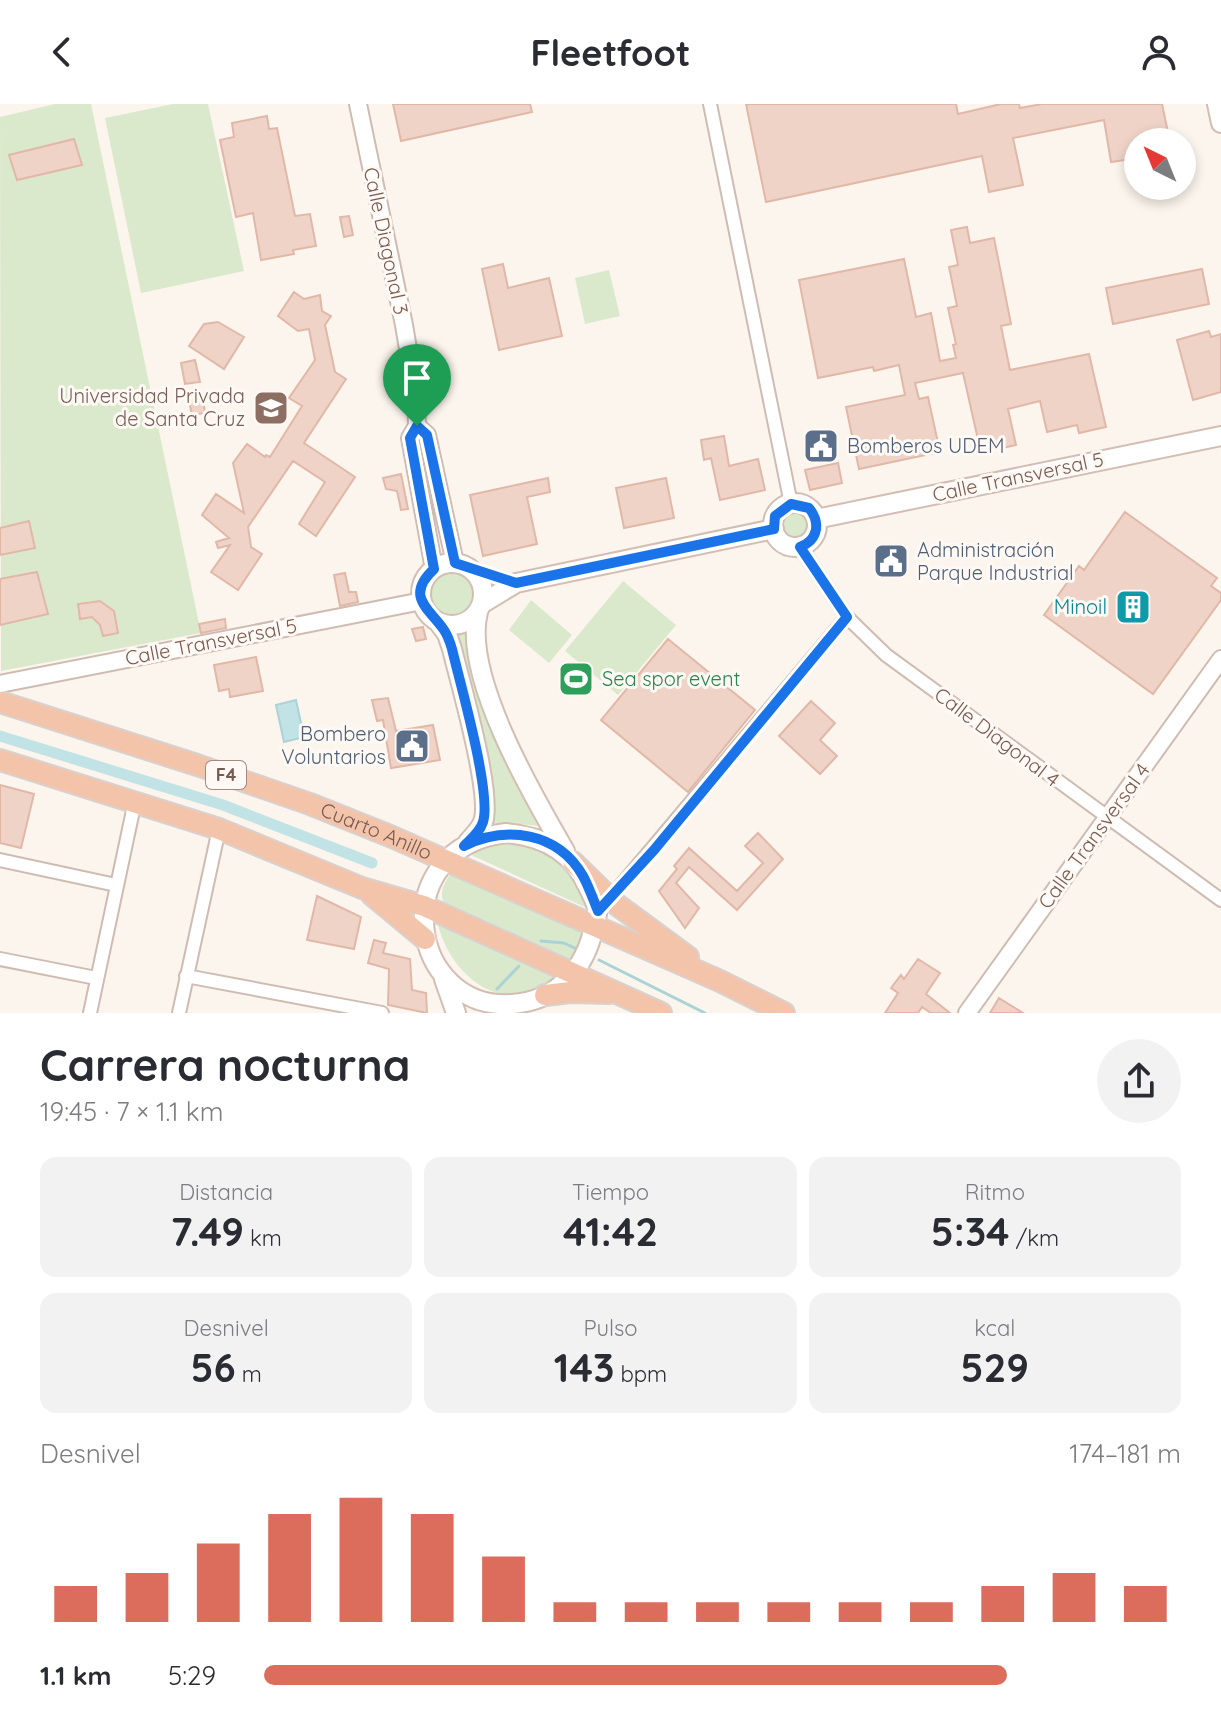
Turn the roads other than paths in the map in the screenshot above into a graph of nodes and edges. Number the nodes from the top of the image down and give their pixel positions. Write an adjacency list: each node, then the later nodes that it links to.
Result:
1 (358, 104): 5 (street, Calle Diagonal 3)
2 (710, 104): 9 (street)
3 (1217, 104): 4 (main road)
4 (1221, 123)
5 (417, 426): 7 (street, Calle Diagonal 3); 8 (street, Calle Diagonal 3)
6 (1221, 436): 10 (main road, Calle Transversal 5)
7 (435, 475): 8 (street); 13 (street, Calle Diagonal 3)
8 (417, 478): 14 (street, Calle Diagonal 3)
9 (791, 504): 10 (main road); 11 (main road)
10 (816, 519): 12 (main road)
11 (774, 529): 12 (main road); 16 (main road)
12 (800, 547): 19 (street, Calle Diagonal 4)
13 (455, 563): 14 (main road); 15 (main road)
14 (434, 569): 17 (main road)
15 (474, 571): 16 (main road); 18 (main road)
16 (516, 583): 18 (main road)
17 (422, 601): 20 (main road); 22 (street, Calle Transversal 5)
18 (480, 607): 20 (main road); 29 (main road)
19 (847, 617): 26 (street, Calle Diagonal 4); 35 (street)
20 (438, 622): 28 (main road)
21 (1221, 659): 26 (street, Calle Transversal 4)
22 (0, 684)
23 (0, 702): 28 (highway, Cuarto Anillo / F4)
24 (0, 760): 25 (highway)
25 (135, 801): 27 (highway); 31 (street)
26 (1106, 818): 33 (street, Calle Diagonal 4); 51 (street, Calle Transversal 4)
27 (219, 829): 32 (highway); 40 (street)
28 (456, 853): 29 (main road); 34 (main road); 35 (highway, Cuarto Anillo / F4)
29 (571, 859): 35 (highway)
30 (0, 860): 31 (street)
31 (116, 885): 41 (street)
32 (362, 888): 34 (highway); 36 (highway)
33 (1221, 900)
34 (424, 906): 36 (main road); 39 (highway)
35 (601, 912): 39 (main road); 42 (highway); 42 (highway, Cuarto Anillo / F4)
36 (425, 939): 38 (main road)
37 (0, 959): 41 (street)
38 (442, 973): 44 (main road); 48 (main road)
39 (574, 974): 43 (highway); 44 (main road)
40 (186, 976): 46 (street); 47 (street)
41 (96, 978): 45 (street)
42 (720, 981): 50 (highway, Cuarto Anillo / F4)
43 (619, 994): 44 (highway); 49 (highway)
44 (535, 1003)
45 (90, 1013)
46 (179, 1013)
47 (382, 1013)
48 (456, 1013)
49 (661, 1013)
50 (784, 1013)
51 (967, 1013)

